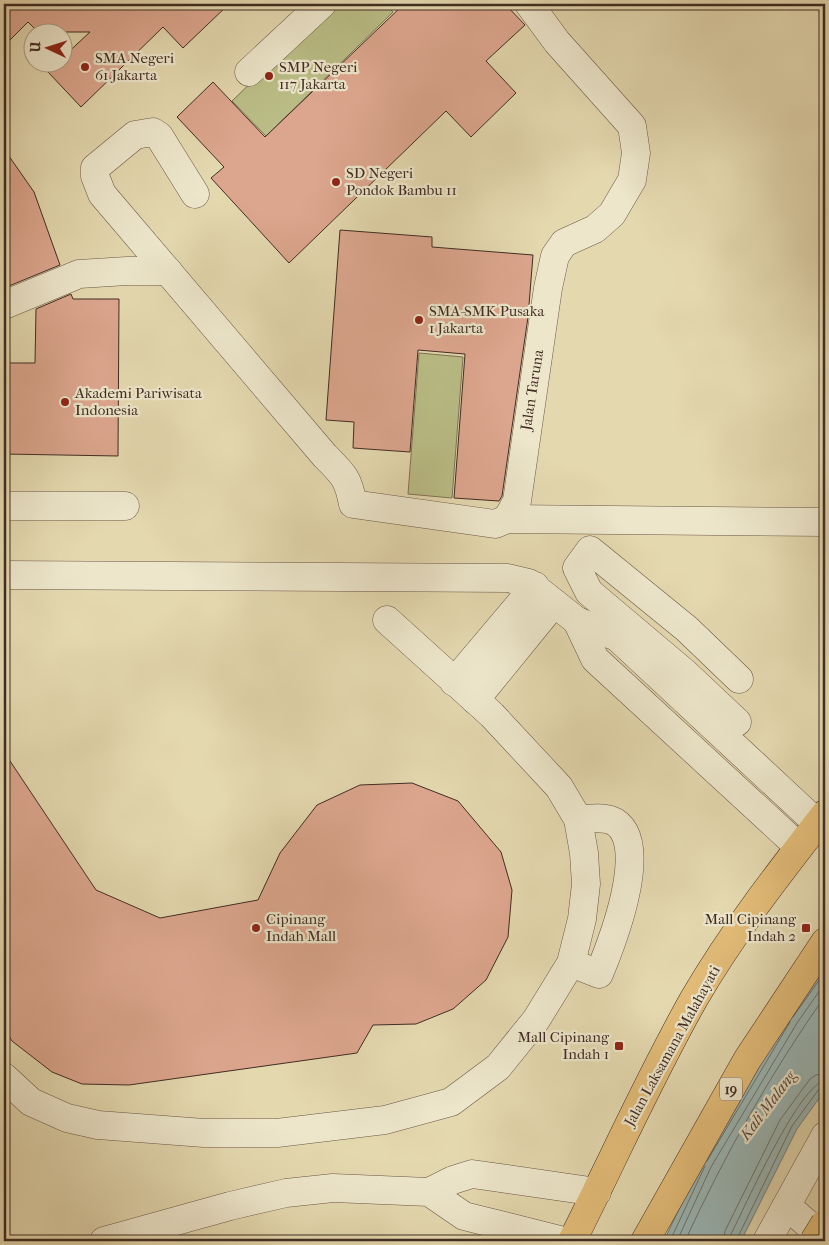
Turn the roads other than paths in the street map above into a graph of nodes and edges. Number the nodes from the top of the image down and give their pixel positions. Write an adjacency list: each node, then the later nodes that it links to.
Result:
1 (322, 4): 3 (street)
2 (529, 4): 9 (street, Jalan Taruna)
3 (249, 72)
4 (196, 194): 5 (street)
5 (168, 271): 6 (street); 9 (street)
6 (4, 305)
7 (4, 506): 8 (street)
8 (125, 506)
9 (507, 519): 10 (street)
10 (825, 522)
11 (4, 575): 12 (street)
12 (545, 595): 14 (street); 16 (street); 17 (street)
13 (388, 620): 16 (street)
14 (577, 621): 18 (street); 20 (street)
15 (739, 679): 18 (street)
16 (454, 682): 17 (street)
17 (475, 700): 19 (street)
18 (823, 816): 20 (main road, Jalan Laksamana Malahayati)
19 (578, 819): 22 (street); 22 (street)
20 (798, 847): 26 (main road, Jalan Laksamana Malahayati)
21 (825, 942): 33 (main road, 19)
22 (571, 963): 23 (street)
23 (4, 1077)
24 (825, 1136): 27 (street)
25 (429, 1192): 26 (street); 30 (street); 31 (street)
26 (596, 1192): 32 (main road, Jalan Laksamana Malahayati)
27 (787, 1206): 29 (street); 34 (street)
28 (825, 1223): 35 (main road, bridge)
29 (825, 1239)
30 (104, 1241)
31 (564, 1241)
32 (572, 1241)
33 (646, 1241)
34 (767, 1241)
35 (814, 1241)

